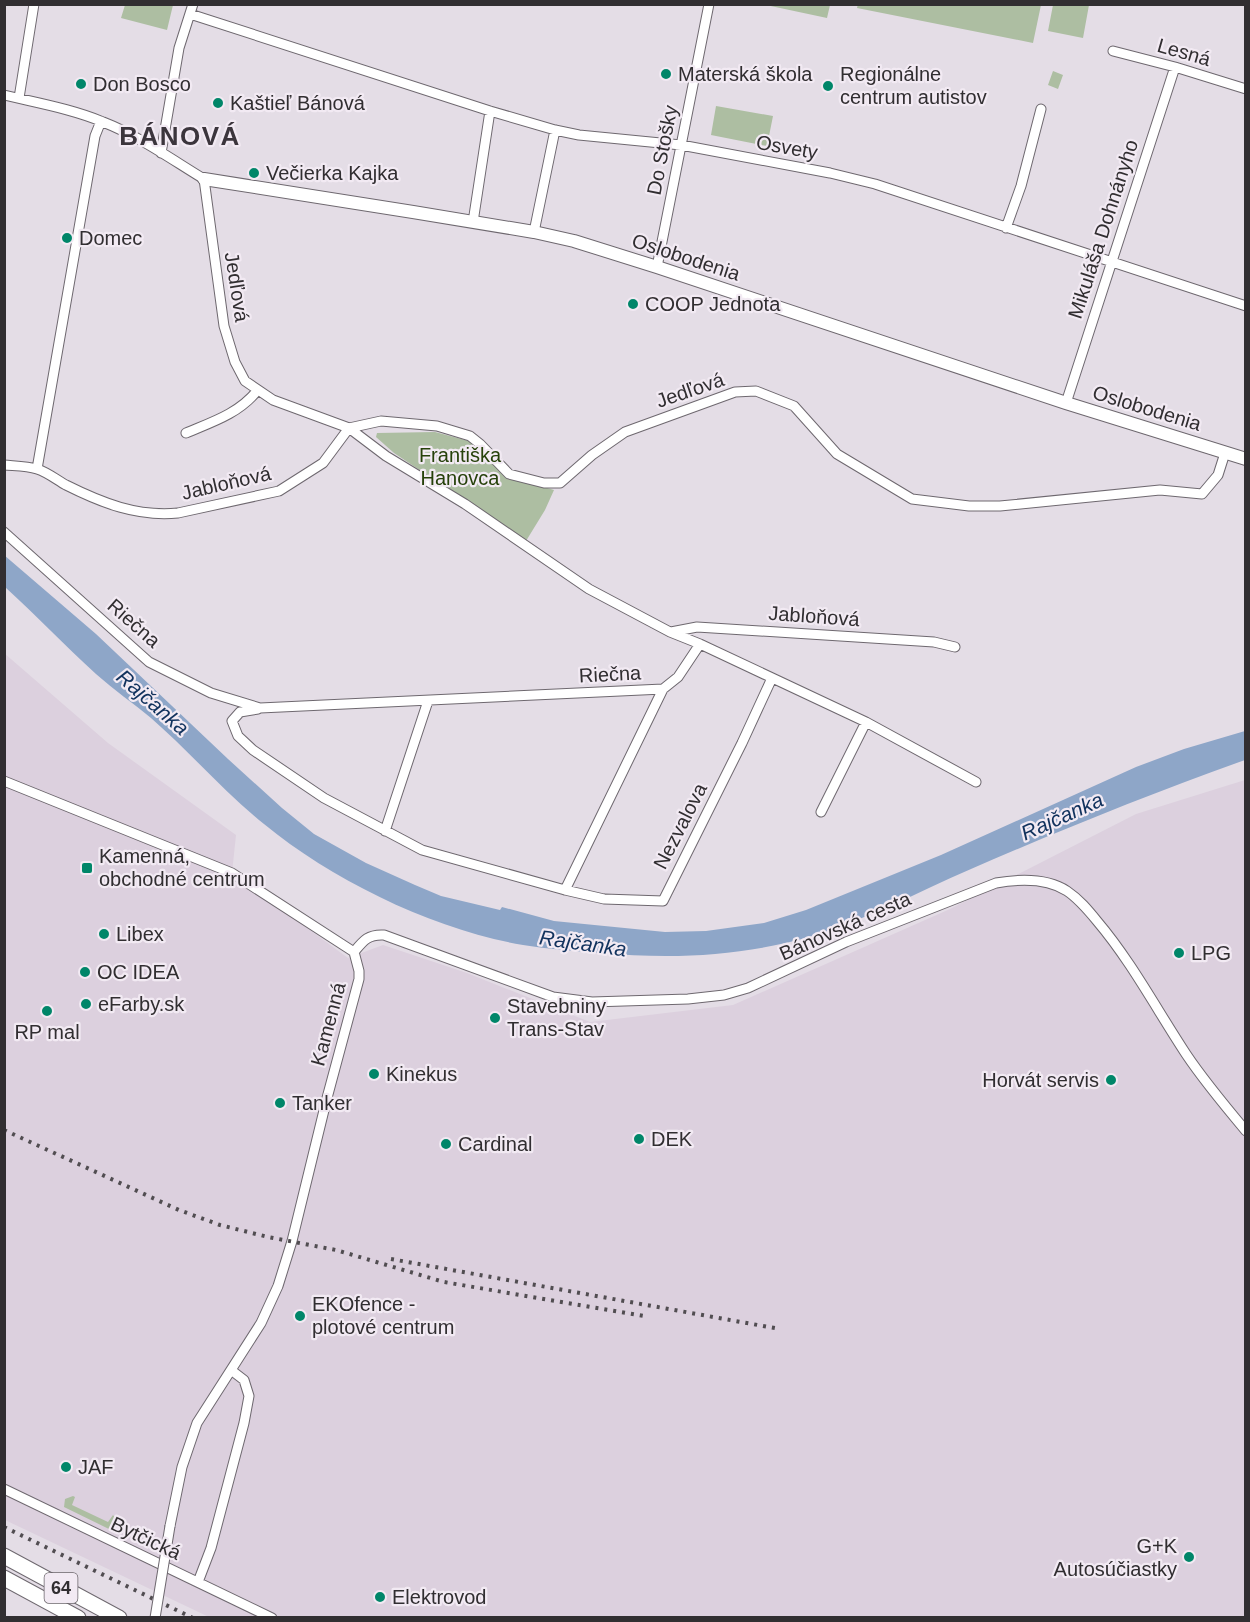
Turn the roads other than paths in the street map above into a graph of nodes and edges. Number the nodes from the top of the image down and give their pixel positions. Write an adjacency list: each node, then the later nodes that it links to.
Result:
1 (34, 4): 8 (street)
2 (709, 4): 13 (street, Do Stošky)
3 (191, 9): 10 (street, Osvety); 14 (street)
4 (1113, 51): 5 (street, Lesná)
5 (1175, 67): 6 (street, Lesná); 19 (street, Mikuláša Dohnányho)
6 (1245, 89)
7 (4, 95): 8 (street)
8 (19, 98): 11 (street)
9 (1041, 109): 17 (street)
10 (490, 111): 12 (street, Osvety); 16 (street)
11 (101, 121): 14 (street); 29 (street)
12 (555, 130): 13 (street, Osvety); 18 (street)
13 (681, 145): 17 (street, Osvety); 20 (street, Do Stošky)
14 (161, 153): 15 (street)
15 (204, 179): 16 (street, Oslobodenia); 22 (street, Jedľová)
16 (473, 222): 18 (street, Oslobodenia)
17 (1006, 228): 19 (street, Osvety)
18 (534, 232): 20 (street, Oslobodenia)
19 (1112, 262): 21 (street, Osvety); 23 (street, Mikuláša Dohnányho)
20 (657, 267): 23 (street, Oslobodenia)
21 (1245, 306)
22 (257, 392): 24 (street, Jedľová); 25 (street)
23 (1066, 403): 26 (street, Oslobodenia)
24 (349, 428): 26 (street, Jedľová); 29 (street, Jabloňová); 31 (street)
25 (186, 433)
26 (1225, 453): 27 (street, Oslobodenia)
27 (1245, 459)
28 (4, 465): 29 (street, Jabloňová)
29 (37, 469)
30 (4, 532): 37 (street, Riečna)
31 (670, 632): 32 (street); 33 (street, Jabloňová)
32 (700, 644): 34 (street); 35 (street, Riečna)
33 (955, 647)
34 (772, 678): 38 (street); 43 (street, Nezvalova)
35 (663, 689): 36 (street, Riečna); 43 (street)
36 (428, 701): 37 (street, Riečna); 42 (street)
37 (260, 708): 42 (street, Riečna)
38 (866, 722): 40 (street); 41 (street)
39 (4, 781): 44 (street)
40 (976, 782)
41 (821, 812)
42 (385, 831): 43 (street, Riečna)
43 (565, 890)
44 (354, 952): 45 (street, Bánovská cesta); 46 (street, Kamenná)
45 (1245, 1131)
46 (231, 1370): 50 (street); 53 (street, Kamenná, bridge)
47 (4, 1490): 50 (street, Bytčická)
48 (4, 1556): 52 (main road, 64)
49 (4, 1578): 51 (main road, 64)
50 (198, 1582): 54 (street, Bytčická)
51 (78, 1617)
52 (119, 1617)
53 (156, 1617)
54 (272, 1617)

